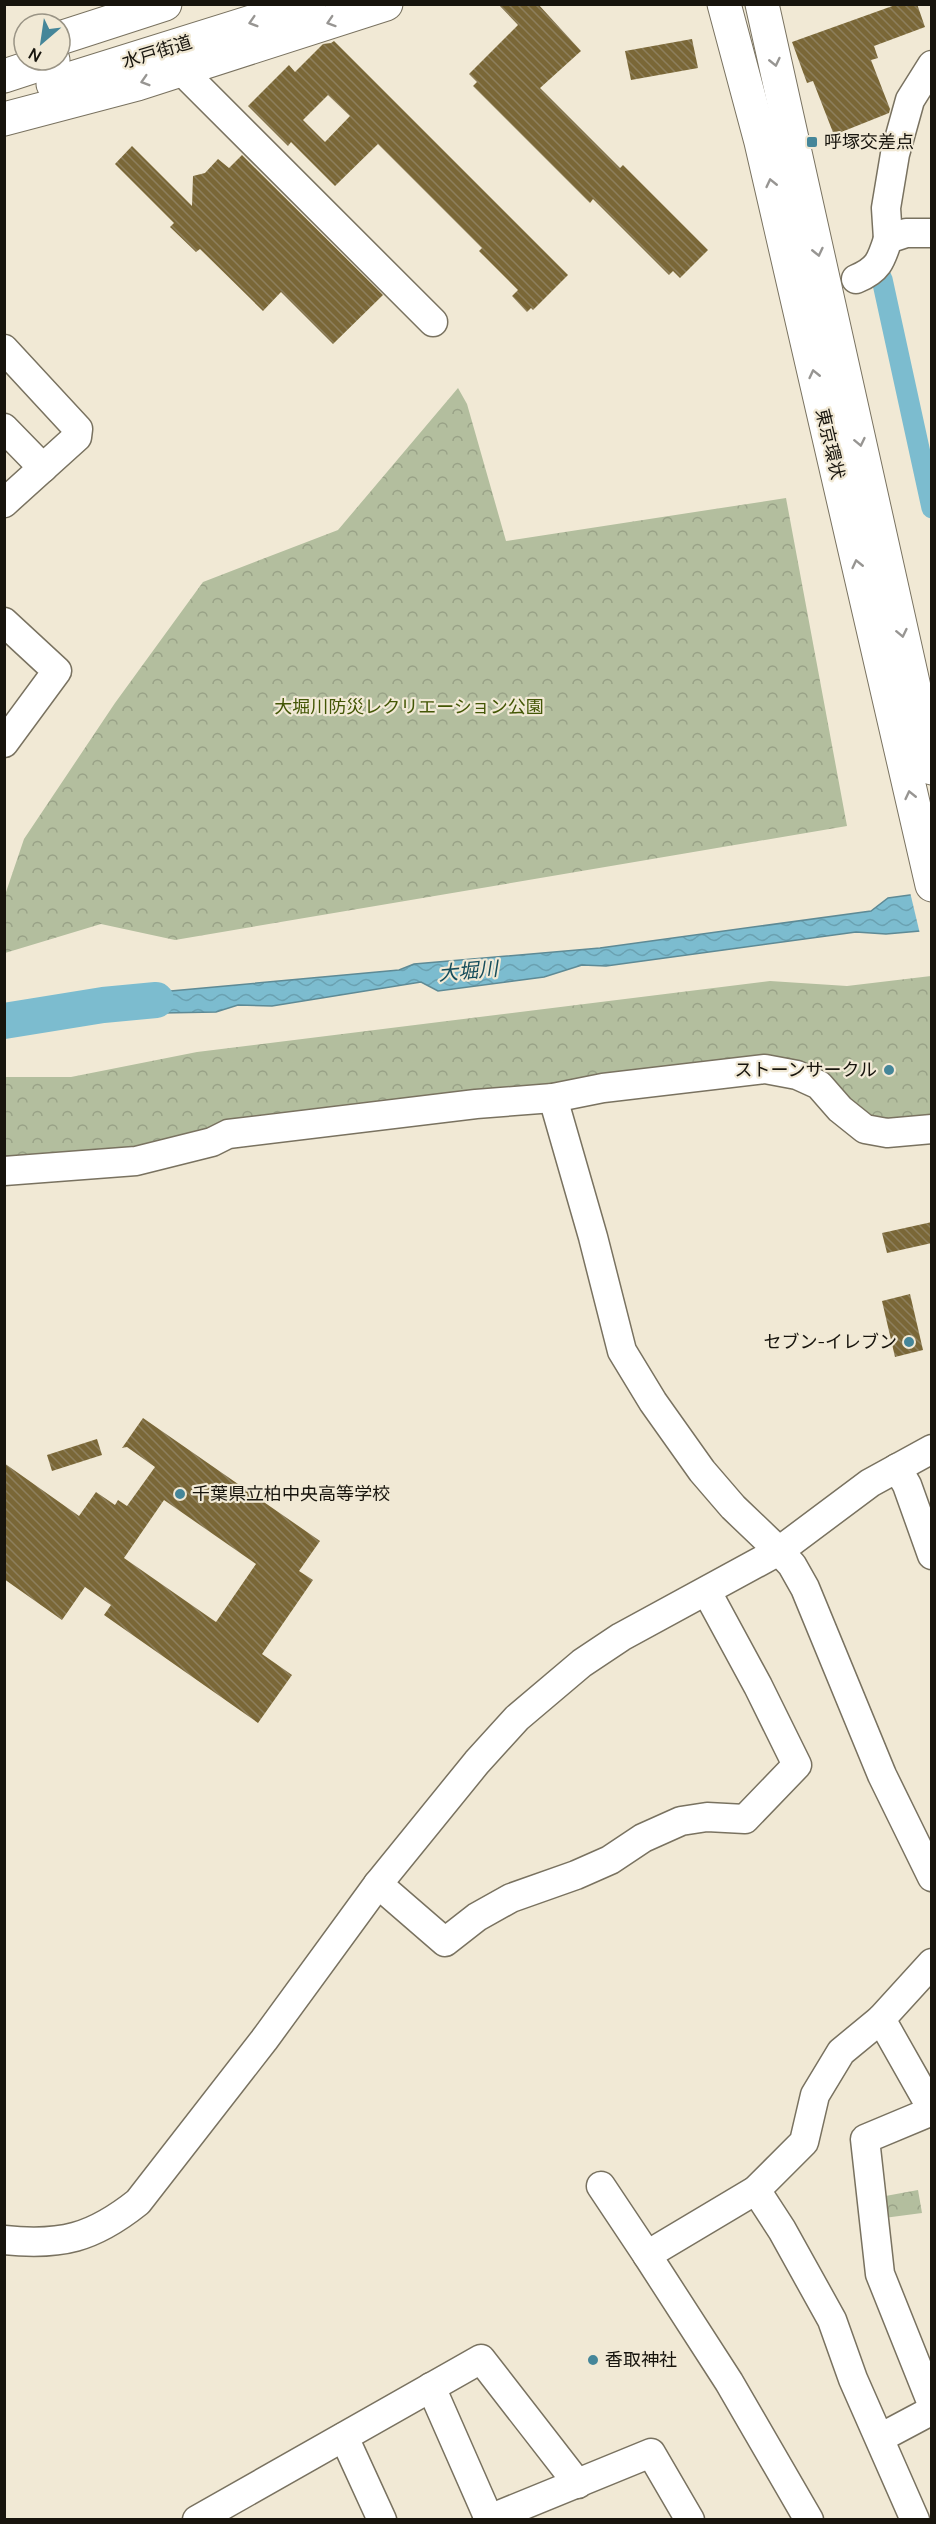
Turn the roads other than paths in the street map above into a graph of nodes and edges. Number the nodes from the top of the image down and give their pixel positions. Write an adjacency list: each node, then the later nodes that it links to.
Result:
1 (165, 4): 7 (highway)
2 (233, 4): 8 (highway, 水戸街道)
3 (309, 4): 11 (highway, 水戸街道, one-way to 11)
4 (386, 4): 10 (highway, one-way to 10)
5 (724, 4): 24 (highway, 東京環状, one-way to 5)
6 (762, 4): 23 (highway, 東京環状, one-way to 23)
7 (72, 34)
8 (72, 54)
9 (932, 65): 14 (street)
10 (186, 69): 12 (highway, one-way to 12); 16 (street)
11 (4, 99)
12 (4, 119)
13 (932, 233): 14 (street)
14 (888, 239): 15 (street)
15 (856, 279)
16 (433, 322)
17 (4, 348): 19 (street)
18 (4, 428): 19 (street)
19 (43, 468): 20 (street)
20 (4, 503)
21 (4, 622): 22 (street)
22 (4, 743)
23 (932, 768)
24 (932, 885)
25 (553, 1098): 26 (street); 27 (street); 30 (street)
26 (932, 1129)
27 (4, 1171)
28 (932, 1449): 29 (street)
29 (897, 1468): 30 (street); 31 (street)
30 (779, 1551): 32 (street); 33 (street)
31 (932, 1556)
32 (707, 1592): 34 (street); 34 (street)
33 (932, 1877)
34 (378, 1884): 40 (street)
35 (932, 1962): 36 (street)
36 (881, 2019): 37 (street); 39 (street)
37 (932, 2110): 44 (street)
38 (601, 2186): 41 (street)
39 (756, 2190): 41 (street); 44 (street)
40 (4, 2240)
41 (647, 2255): 50 (street)
42 (431, 2387): 43 (street); 45 (street); 46 (street)
43 (344, 2437): 47 (street); 48 (street)
44 (880, 2438): 51 (street)
45 (578, 2484): 46 (street); 49 (street)
46 (488, 2519)
47 (197, 2520)
48 (382, 2520)
49 (690, 2520)
50 (809, 2520)
51 (915, 2520)

